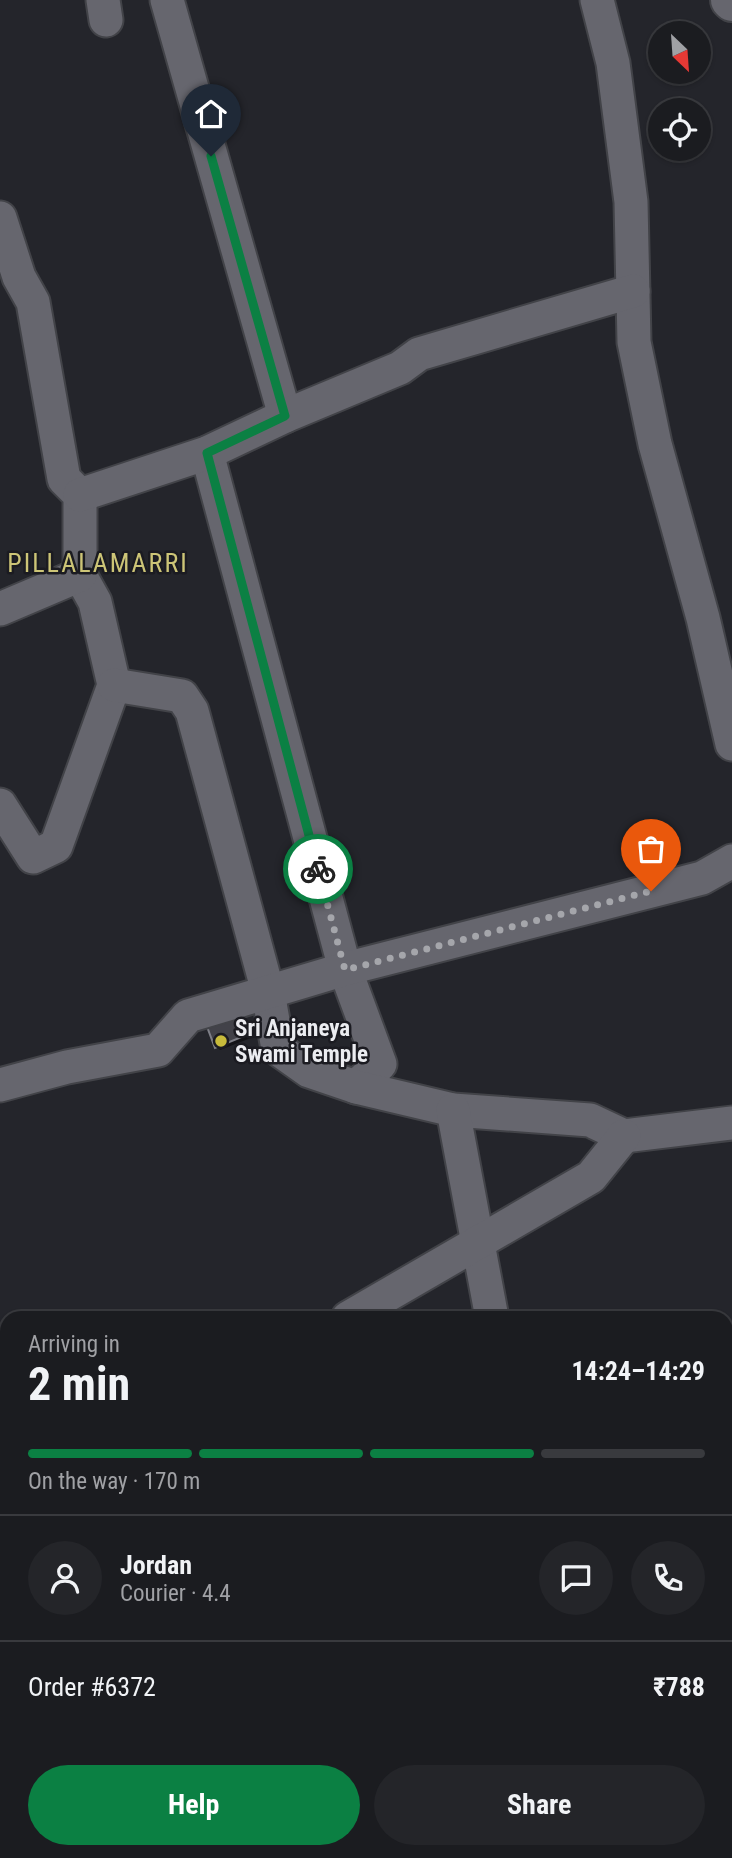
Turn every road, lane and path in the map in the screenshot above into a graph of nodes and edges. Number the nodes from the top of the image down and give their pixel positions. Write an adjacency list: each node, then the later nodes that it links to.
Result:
1 (167, 0): 6 (street)
2 (597, 0): 5 (street)
3 (0, 218): 4 (street)
4 (9, 279): 8 (street)
5 (633, 291): 6 (street); 12 (street)
6 (285, 416): 7 (street)
7 (207, 453): 8 (street); 15 (street)
8 (80, 495): 9 (street)
9 (79, 575): 10 (street); 11 (street)
10 (0, 609)
11 (114, 685): 13 (street); 16 (street)
12 (732, 741)
13 (0, 805)
14 (732, 861): 15 (street)
15 (345, 970): 16 (street); 18 (street)
16 (268, 992): 17 (street); 18 (street)
17 (0, 1085)
18 (356, 1087): 19 (street)
19 (453, 1110): 21 (street); 22 (street)
20 (732, 1123): 21 (street)
21 (624, 1136): 22 (street)
22 (477, 1242): 23 (street); 24 (street)
23 (360, 1311)
24 (491, 1311)

